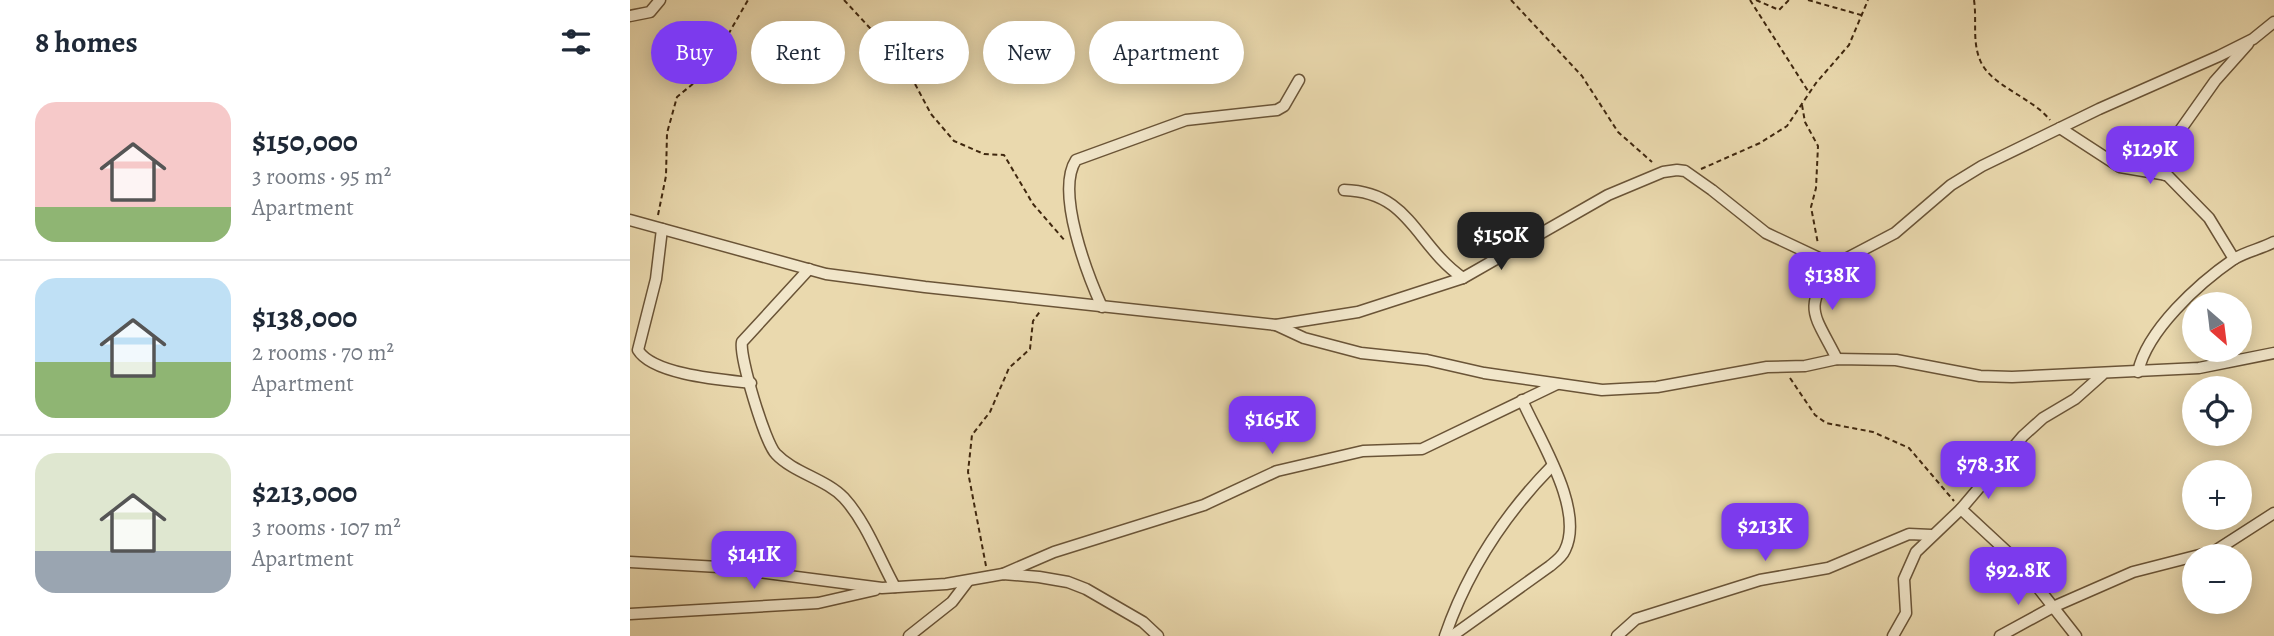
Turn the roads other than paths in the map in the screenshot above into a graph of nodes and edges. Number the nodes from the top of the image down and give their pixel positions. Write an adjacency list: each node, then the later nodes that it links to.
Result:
1 (660, 0): 2 (street)
2 (630, 16)
3 (2274, 22): 4 (street)
4 (2253, 39): 6 (street); 7 (street)
5 (1299, 80): 16 (street)
6 (2058, 128): 7 (street); 13 (street)
7 (2165, 174): 12 (street)
8 (1344, 190): 15 (street)
9 (630, 220): 10 (street)
10 (658, 228): 14 (street); 18 (street)
11 (2274, 242): 12 (street)
12 (2234, 259): 21 (street)
13 (1834, 265): 15 (street); 20 (street)
14 (809, 269): 16 (street); 23 (street)
15 (1462, 278): 17 (street)
16 (1102, 307): 17 (street)
17 (1276, 324): 24 (street)
18 (634, 350): 23 (street)
19 (2274, 353): 21 (street)
20 (1837, 359): 22 (street); 24 (street)
21 (2138, 372): 22 (street)
22 (2102, 375): 27 (street)
23 (751, 383): 33 (street)
24 (1557, 384): 25 (street)
25 (1522, 400): 26 (street); 31 (street)
26 (1552, 466): 39 (street); 40 (street)
27 (1961, 509): 29 (street); 35 (street)
28 (2274, 513): 35 (street)
29 (1931, 535): 41 (street); 42 (street)
30 (630, 562): 34 (street)
31 (1003, 574): 32 (street); 38 (street)
32 (968, 581): 33 (street); 37 (street)
33 (895, 587): 34 (street)
34 (881, 588): 36 (street)
35 (2053, 607): 43 (street); 44 (street)
36 (630, 614)
37 (909, 636)
38 (1158, 636)
39 (1445, 636)
40 (1452, 636)
41 (1617, 636)
42 (1893, 636)
43 (2000, 636)
44 (2076, 636)

